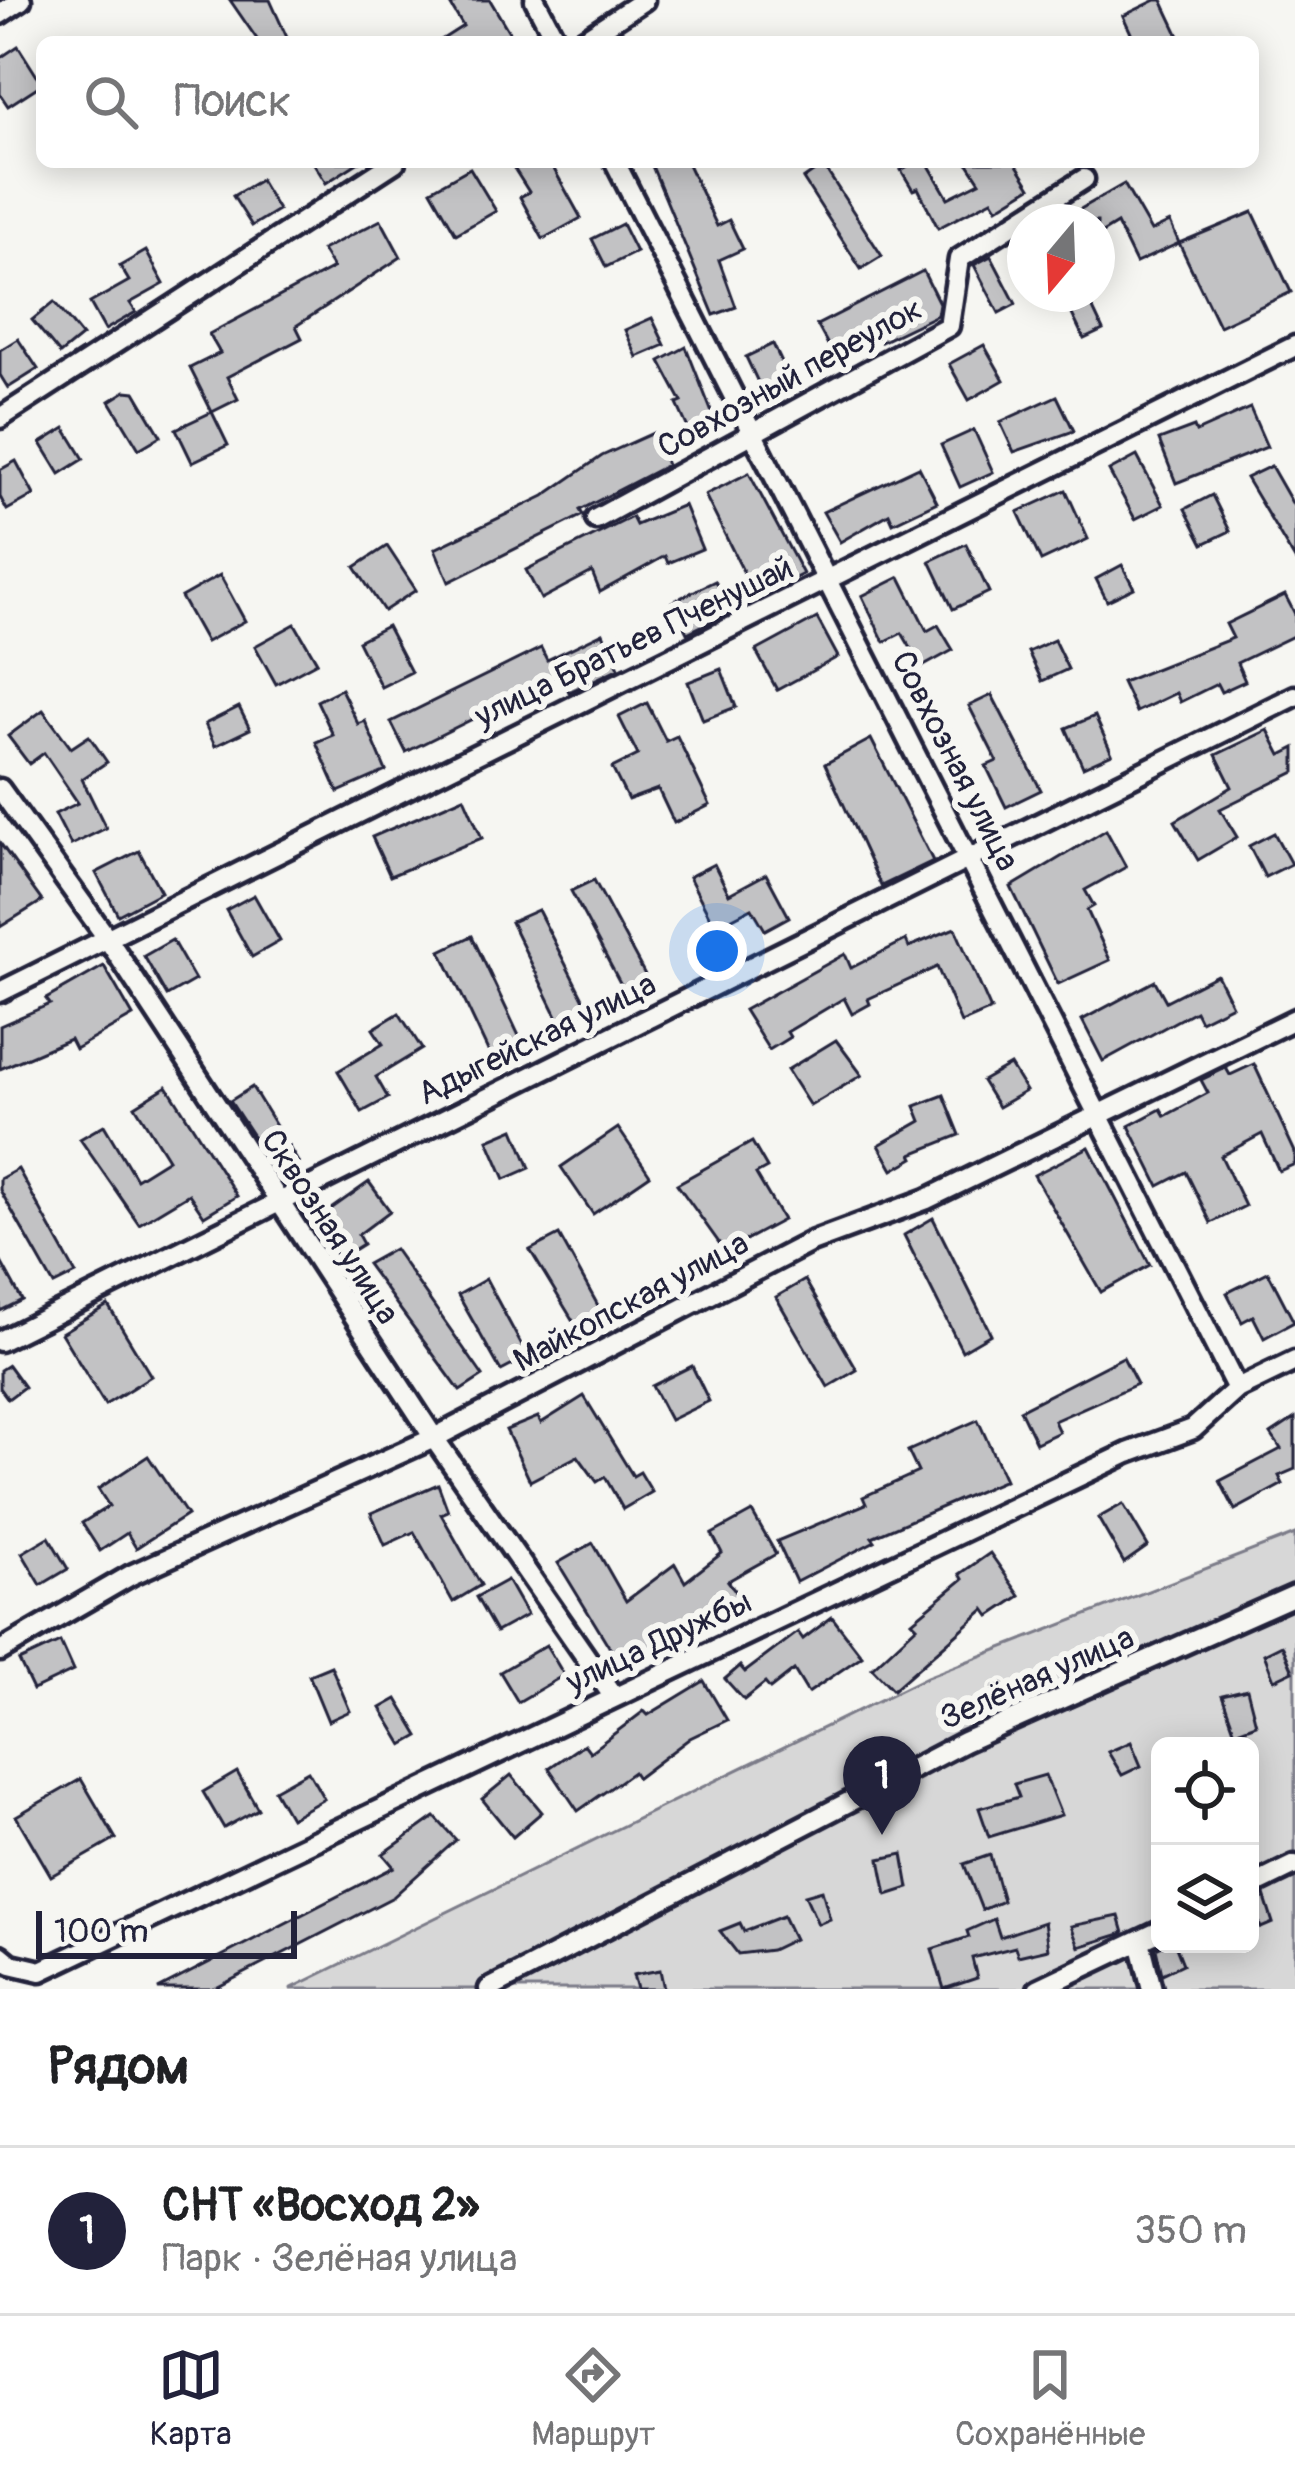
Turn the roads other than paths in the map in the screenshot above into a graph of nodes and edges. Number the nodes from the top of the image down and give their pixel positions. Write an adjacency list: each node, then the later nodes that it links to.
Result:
1 (21, 0): 4 (street)
2 (535, 0): 5 (street)
3 (644, 0): 6 (street)
4 (0, 14)
5 (554, 36)
6 (589, 36)
7 (386, 168): 11 (street)
8 (618, 168): 12 (street, Совхозная улица)
9 (1084, 178): 12 (street, Совхозный переулок)
10 (1295, 346): 14 (street, улица Братьев Пченушай)
11 (0, 418)
12 (752, 430): 13 (street, Совхозный переулок); 14 (street, Совхозная улица)
13 (596, 519)
14 (831, 579): 17 (street, Совхозная улица); 18 (street, улица Братьев Пченушай)
15 (1295, 696): 17 (street, Адыгейская улица)
16 (0, 789): 18 (street, Сквозная улица)
17 (971, 859): 21 (street, Совхозная улица); 22 (street, Адыгейская улица)
18 (107, 938): 19 (street, улица Братьев Пченушай); 22 (street, Сквозная улица)
19 (0, 992)
20 (1295, 1019): 21 (street, Майкопская улица)
21 (1096, 1112): 25 (street, Совхозная улица); 26 (street, Майкопская улица)
22 (277, 1202): 23 (street, Адыгейская улица); 26 (street, Сквозная улица)
23 (0, 1341)
24 (1295, 1360): 25 (street, улица Дружбы)
25 (1237, 1388): 29 (street, улица Дружбы)
26 (434, 1438): 28 (street, Майкопская улица); 29 (street, Сквозная улица)
27 (1295, 1595): 35 (street, Зелёная улица)
28 (0, 1651)
29 (614, 1696): 34 (street, улица Дружбы)
30 (1295, 1865): 31 (street)
31 (1259, 1883)
32 (1151, 1936): 33 (street)
33 (1140, 1941): 36 (street); 37 (street)
34 (0, 1954)
35 (492, 1988)
36 (1038, 1989)
37 (1152, 1989)

